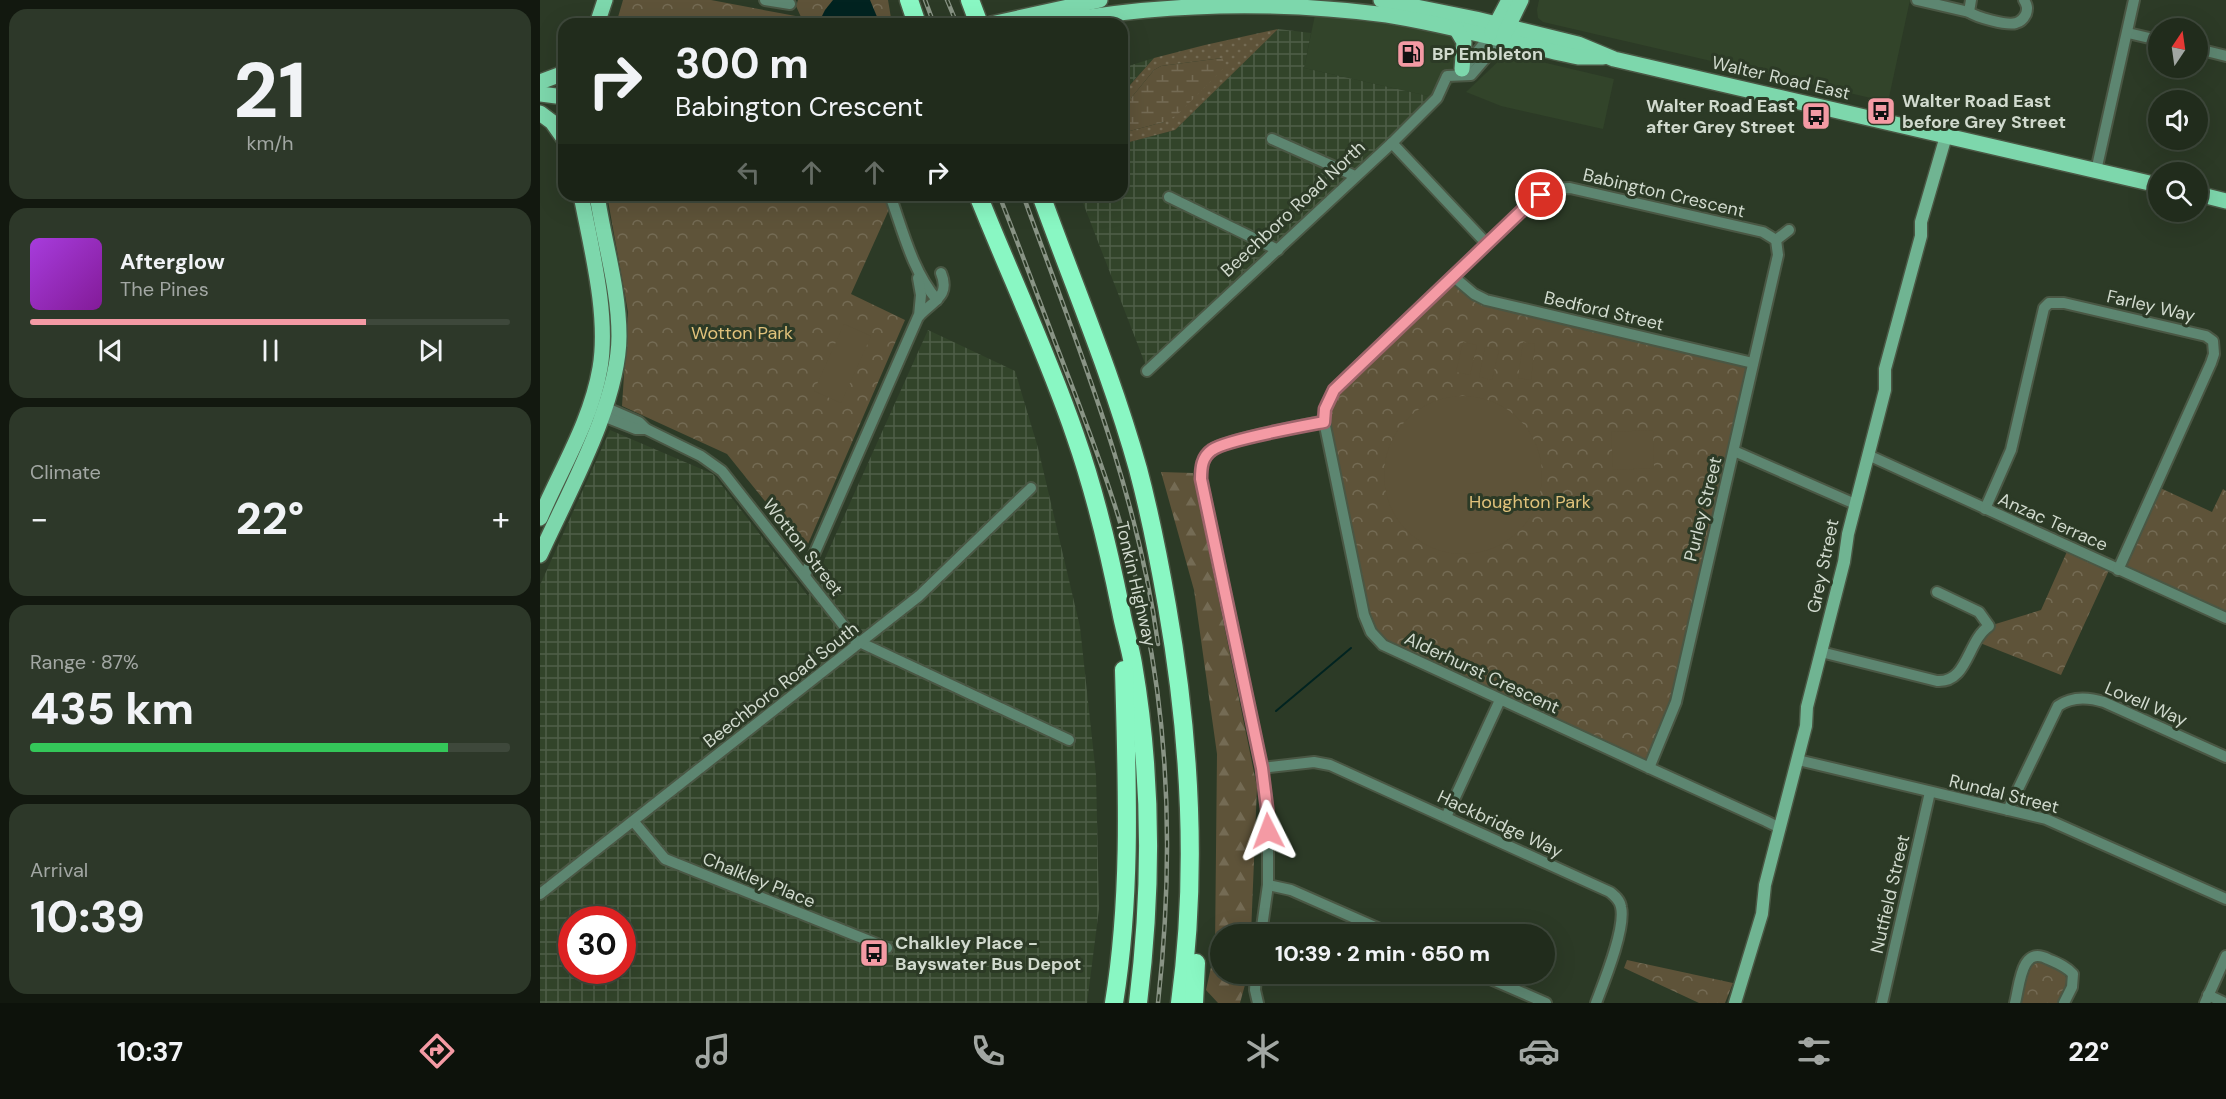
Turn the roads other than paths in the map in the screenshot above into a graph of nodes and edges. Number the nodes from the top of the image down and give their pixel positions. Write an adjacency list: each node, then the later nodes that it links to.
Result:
1 (605, 0): 17 (main road)
2 (765, 0): 15 (street)
3 (909, 0): 18 (highway)
4 (970, 0): 19 (highway)
5 (1100, 0): 20 (main road)
6 (1381, 0): 23 (main road)
7 (1509, 0): 23 (main road, Beechboro Road North)
8 (1521, 0): 23 (main road, Beechboro Road North)
9 (1527, 0): 24 (main road)
10 (1917, 0): 16 (street)
11 (1971, 0): 16 (street)
12 (2024, 0): 16 (street)
13 (2134, 0): 25 (street)
14 (1187, 2): 21 (main road); 22 (main road)
15 (790, 4)
16 (1969, 12)
17 (597, 18)
18 (914, 18)
19 (977, 18)
20 (1016, 18)
21 (1077, 18)
22 (1457, 30): 23 (main road); 30 (main road)
23 (1499, 32): 24 (main road, Walter Road East); 29 (main road, Walter Road East); 30 (street, Beechboro Road North)
24 (1533, 33): 29 (main road, Walter Road East)
25 (2128, 33): 26 (street); 41 (street)
26 (2148, 38)
27 (2208, 52): 28 (street)
28 (2226, 56)
29 (1606, 57): 38 (main road, Walter Road East)
30 (1461, 73): 40 (street, Beechboro Road North)
31 (558, 75): 32 (main road)
32 (540, 82)
33 (540, 94): 34 (main road)
34 (558, 96)
35 (540, 112): 36 (main road); 37 (main road)
36 (558, 114)
37 (558, 130)
38 (1946, 136): 41 (main road, Walter Road East); 68 (street, Grey Street)
39 (1272, 139): 42 (street)
40 (1392, 143): 42 (street, Beechboro Road North); 54 (street)
41 (2096, 171): 43 (main road, Walter Road East)
42 (1355, 176): 55 (street, Beechboro Road North)
43 (2148, 183)
44 (2208, 196): 51 (main road)
45 (1169, 197): 55 (street)
46 (582, 201): 60 (main road)
47 (598, 201): 59 (main road)
48 (892, 201): 56 (street)
49 (980, 201): 77 (highway, Tonkin Highway)
50 (1043, 201): 92 (highway, Tonkin Highway)
51 (2226, 201)
52 (1789, 230): 53 (street)
53 (1776, 240): 54 (street, Babington Crescent); 63 (street, Purley Street)
54 (1487, 244): 58 (street, Babington Crescent)
55 (1278, 250): 64 (street, Beechboro Road North)
56 (915, 263): 61 (street); 62 (street)
57 (942, 273): 61 (street)
58 (1454, 277): 63 (street, Bedford Street); 66 (street, Babington Crescent)
59 (614, 285): 60 (main road); 65 (main road)
60 (597, 288): 65 (main road)
61 (937, 300): 62 (street)
62 (918, 317): 75 (street)
63 (1753, 363): 67 (street, Purley Street)
64 (1147, 371)
65 (596, 405): 72 (main road); 75 (street, Wotton Street)
66 (1324, 422): 81 (street, Alderhurst Crescent); 85 (street)
67 (1734, 451): 70 (street); 86 (street, Purley Street)
68 (1868, 455): 70 (street, Grey Street); 71 (street, Anzac Terrace)
69 (1030, 488): 79 (street, Beechboro Road South)
70 (1855, 504): 80 (street, Grey Street)
71 (1985, 509): 74 (street, Anzac Terrace); 74 (street, Farley Way)
72 (546, 512): 73 (main road)
73 (540, 555)
74 (2118, 570): 78 (street, Anzac Terrace)
75 (805, 575): 79 (street, Wotton Street)
76 (1937, 592): 80 (street)
77 (1122, 617): 103 (highway); 104 (highway, Tonkin Highway)
78 (2226, 618)
79 (861, 643): 82 (street, Wotton Street); 90 (street, Beechboro Road South)
80 (1821, 652): 84 (street, Grey Street)
81 (1500, 699): 86 (street, Alderhurst Crescent); 89 (street)
82 (1069, 740)
83 (2226, 757): 88 (street, Lovell Way)
84 (1798, 760): 87 (street, Rundal Street); 91 (street, Grey Street)
85 (1262, 768): 89 (street, Hackbridge Way); 93 (street)
86 (1648, 768): 91 (street, Alderhurst Crescent)
87 (1930, 792): 88 (street, Rundal Street); 111 (street, Nutfield Street)
88 (2008, 810): 95 (street, Rundal Street)
89 (1446, 817): 109 (street, Hackbridge Way)
90 (634, 822): 94 (street, Beechboro Road South); 98 (street, Chalkley Place)
91 (1780, 828): 110 (street, Grey Street)
92 (1190, 872): 105 (highway, Tonkin Highway); 106 (highway)
93 (1268, 885): 96 (street); 97 (street)
94 (540, 894)
95 (2226, 899)
96 (1262, 924)
97 (1368, 924)
98 (887, 948)
99 (2226, 956): 102 (street)
100 (1255, 984): 107 (street)
101 (1502, 984): 108 (street)
102 (2207, 999): 114 (street)
103 (1114, 1003)
104 (1138, 1003)
105 (1180, 1003)
106 (1194, 1003)
107 (1258, 1003)
108 (1546, 1003)
109 (1596, 1003)
110 (1735, 1003)
111 (1882, 1003)
112 (2015, 1003): 113 (street)
113 (2064, 1003)
114 (2225, 1003)

